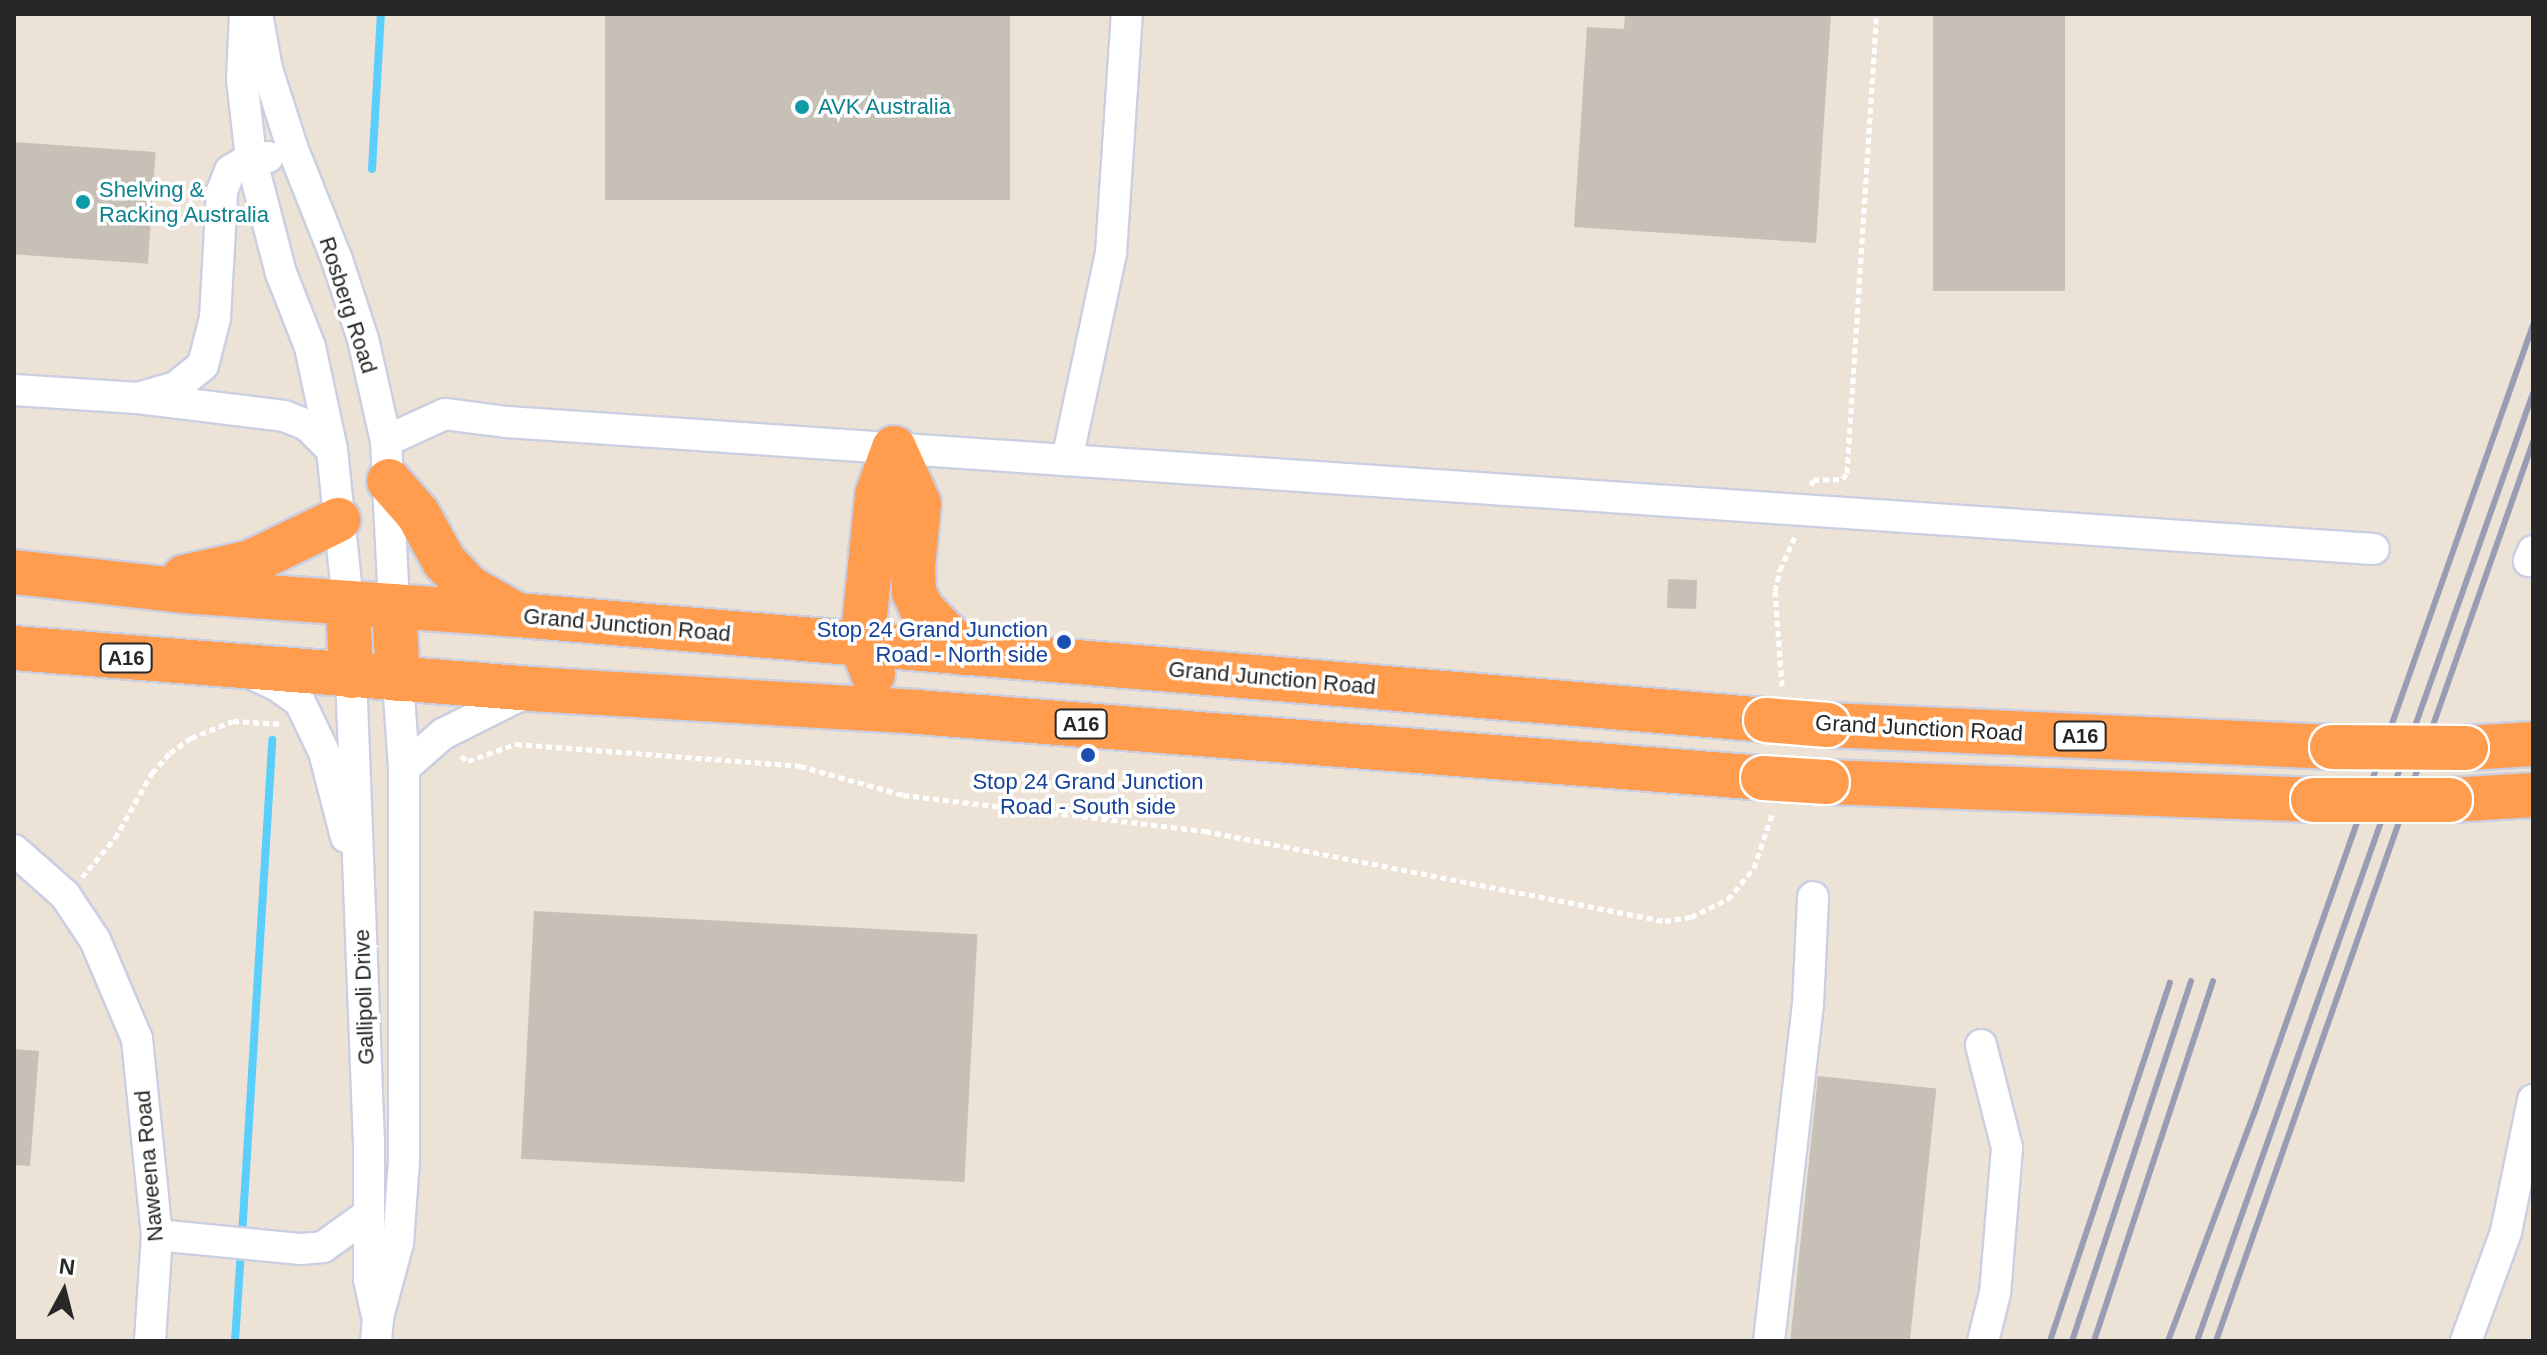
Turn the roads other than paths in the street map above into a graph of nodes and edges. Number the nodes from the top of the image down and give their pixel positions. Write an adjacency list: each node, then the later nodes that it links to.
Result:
1 (245, 14): 4 (street)
2 (257, 14): 5 (street, Rosberg Road)
3 (1127, 14): 10 (street)
4 (251, 158): 5 (street); 7 (street); 9 (street)
5 (298, 166): 11 (street, Rosberg Road)
6 (14, 390): 7 (street)
7 (138, 398): 9 (street)
8 (894, 448): 10 (street); 11 (street); 19 (highway); 21 (highway)
9 (332, 450): 12 (street)
10 (1067, 460): 13 (street)
11 (388, 461): 17 (street, Rosberg Road); 18 (highway)
12 (338, 520): 15 (highway); 16 (street)
13 (2374, 549)
14 (14, 572): 15 (highway, Grand Junction Road / A16)
15 (142, 586): 16 (highway, Grand Junction Road / A16)
16 (348, 603): 17 (highway, Grand Junction Road / A16); 23 (highway)
17 (394, 606): 18 (highway, Grand Junction Road / A16); 24 (highway)
18 (518, 615): 19 (highway, Grand Junction Road / A16)
19 (862, 646): 21 (highway, Grand Junction Road / A16); 26 (highway)
20 (14, 648): 22 (highway, A16)
21 (965, 653): 27 (highway, Grand Junction Road / A16, bridge)
22 (238, 667): 23 (highway, A16); 32 (street)
23 (351, 676): 24 (highway, A16); 32 (street, Gallipoli Drive)
24 (398, 679): 25 (highway, A16); 28 (street, Gallipoli Drive)
25 (533, 689): 26 (highway, A16); 28 (street)
26 (917, 712): 29 (highway, A16, bridge)
27 (2533, 744)
28 (404, 768): 37 (street, Gallipoli Drive)
29 (2533, 795)
30 (14, 850): 36 (street, Naweena Road)
31 (1813, 897): 39 (street)
32 (362, 901): 35 (street, Gallipoli Drive)
33 (1981, 1045): 40 (street)
34 (2533, 1100): 41 (street)
35 (369, 1214): 36 (street); 37 (street, Gallipoli Drive)
36 (157, 1235): 38 (street, Naweena Road)
37 (377, 1329)
38 (150, 1341)
39 (1769, 1341)
40 (1983, 1341)
41 (2466, 1341)

